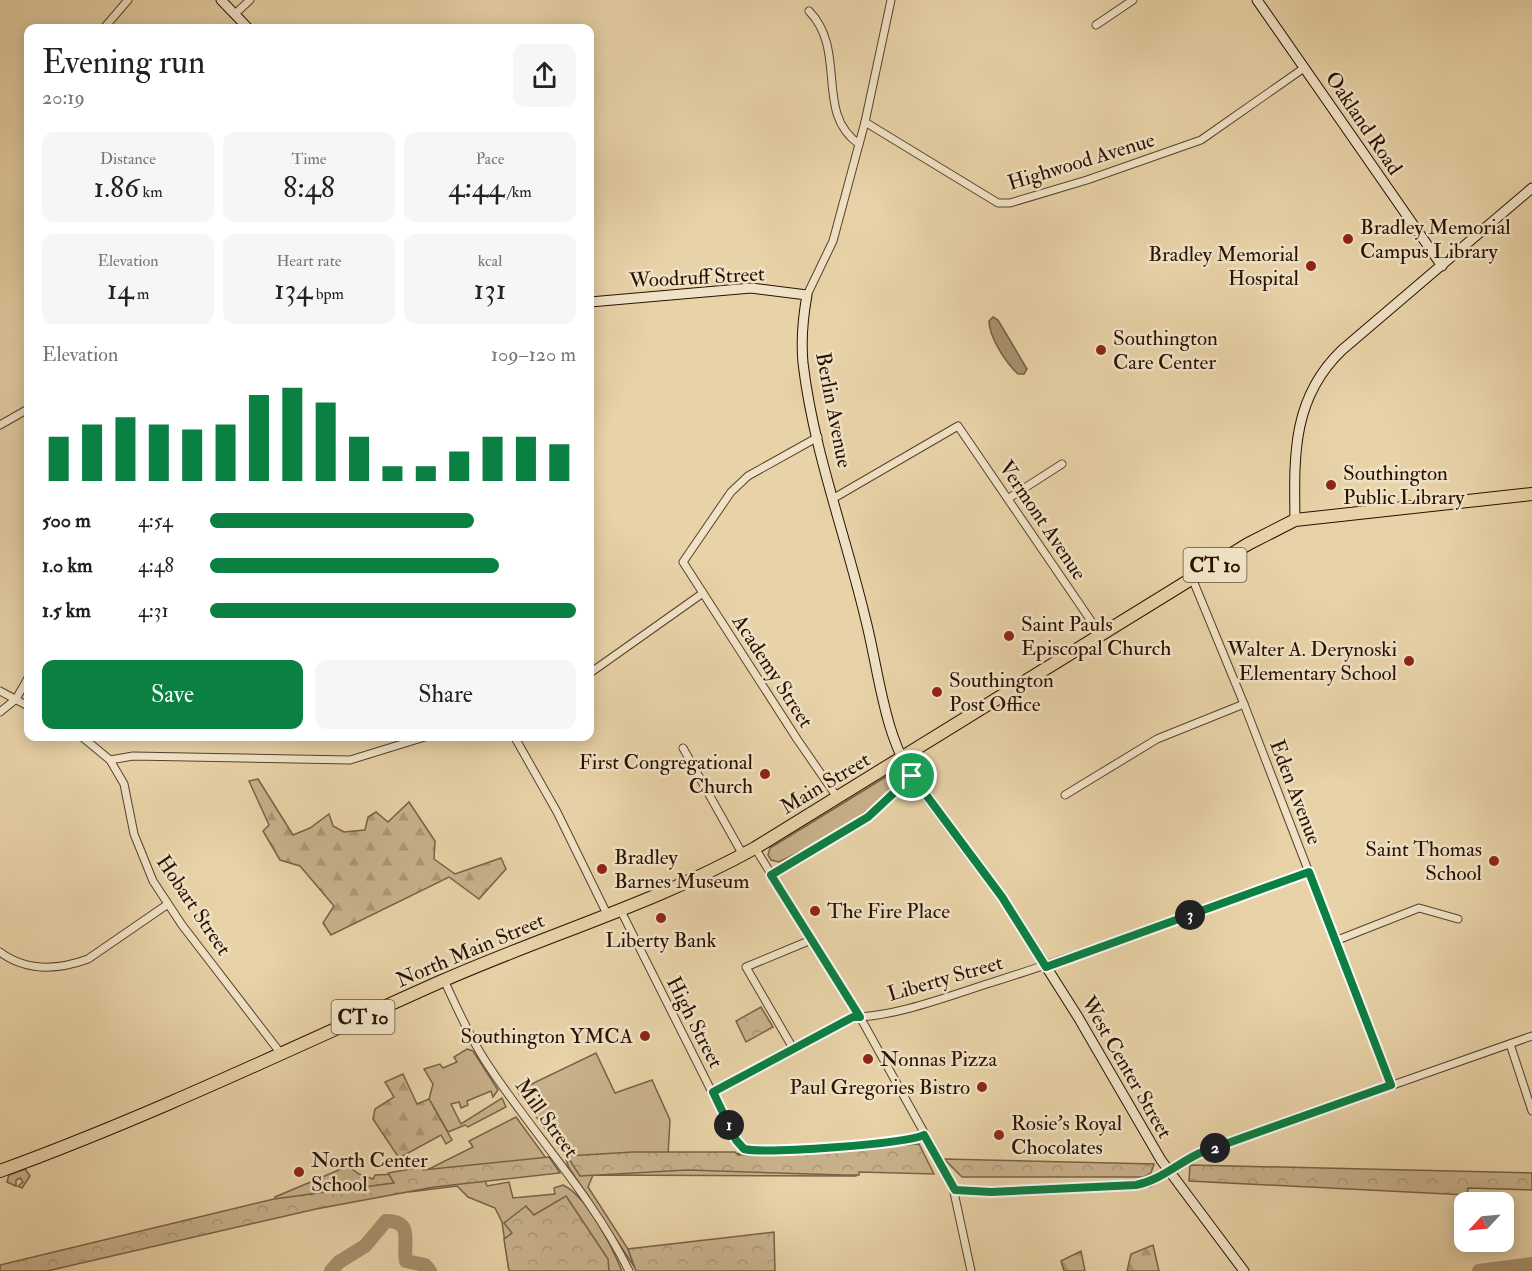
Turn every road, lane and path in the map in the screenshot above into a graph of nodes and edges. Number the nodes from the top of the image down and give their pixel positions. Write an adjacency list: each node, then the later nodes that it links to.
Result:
1 (128, 0): 9 (street)
2 (221, 0): 8 (street)
3 (250, 0): 8 (street)
4 (891, 0): 13 (street, Berlin Avenue)
5 (1133, 0): 11 (street)
6 (1257, 0): 12 (street, Oakland Road)
7 (809, 11): 14 (street)
8 (236, 13): 10 (street)
9 (107, 24)
10 (245, 24)
11 (1096, 25)
12 (1304, 68): 13 (street, Highwood Avenue); 16 (street, Oakland Road)
13 (865, 122): 14 (street, Berlin Avenue)
14 (859, 144): 17 (street, Berlin Avenue)
15 (1532, 188): 16 (street)
16 (1442, 266): 26 (street)
17 (807, 295): 18 (street, Woodruff Street); 21 (street, Berlin Avenue)
18 (594, 302)
19 (24, 411): 20 (street)
20 (0, 425)
21 (818, 437): 24 (street, Berlin Avenue); 28 (street, Academy Street)
22 (1062, 464): 25 (street)
23 (1532, 494): 26 (highway, Main Street / CT 10)
24 (834, 498): 25 (street, Vermont Avenue); 41 (street, Berlin Avenue)
25 (1010, 498): 29 (street, Vermont Avenue)
26 (1295, 520): 27 (highway, Main Street / CT 10)
27 (1192, 578): 29 (highway, Main Street / CT 10); 35 (street, Eden Avenue)
28 (703, 593): 30 (street); 45 (street, Academy Street)
29 (1100, 634): 41 (highway, Main Street / CT 10)
30 (594, 670)
31 (24, 685): 33 (street)
32 (0, 691): 33 (street)
33 (16, 699): 34 (street); 36 (street)
34 (24, 704)
35 (1244, 704): 44 (street); 48 (street, Eden Avenue)
36 (0, 712)
37 (87, 741): 42 (street, Hobart Street)
38 (412, 741): 42 (street)
39 (517, 741): 52 (street)
40 (683, 748): 47 (street)
41 (902, 759): 43 (street, Berlin Avenue); 45 (highway, Main Street / CT 10)
42 (110, 760): 50 (street, Hobart Street)
43 (912, 776): 49 (street); 57 (street, West Center Street)
44 (1065, 795)
45 (837, 797): 46 (highway, Main Street / CT 10)
46 (755, 848): 47 (highway, North Main Street / CT 10); 49 (street)
47 (743, 855): 51 (highway, North Main Street / CT 10)
48 (1309, 872): 55 (street, Eden Avenue); 57 (street, Liberty Street)
49 (771, 875): 54 (street)
50 (168, 904): 56 (street); 63 (street, Hobart Street)
51 (620, 909): 52 (highway, North Main Street / CT 10); 65 (street, High Street)
52 (608, 914): 58 (highway, North Main Street / CT 10)
53 (1458, 919): 55 (street)
54 (811, 940): 59 (street); 62 (street)
55 (1335, 941): 64 (street, Eden Avenue)
56 (0, 952)
57 (1046, 967): 59 (street, Liberty Street); 69 (street, West Center Street)
58 (444, 980): 63 (highway, North Main Street / CT 10); 71 (street, Mill Street)
59 (860, 1017): 62 (street, Liberty Street); 67 (street)
60 (1532, 1036): 61 (street)
61 (1510, 1044): 64 (street); 66 (street)
62 (794, 1050): 65 (street, Liberty Street)
63 (282, 1055): 68 (highway, North Main Street / CT 10)
64 (1391, 1085): 69 (street)
65 (713, 1092): 67 (street, High Street)
66 (1532, 1111)
67 (924, 1135): 70 (street)
68 (0, 1171)
69 (1169, 1171): 70 (street); 73 (street, West Center Street)
70 (955, 1190): 72 (street)
71 (629, 1271)
72 (971, 1271)
73 (1244, 1271)

